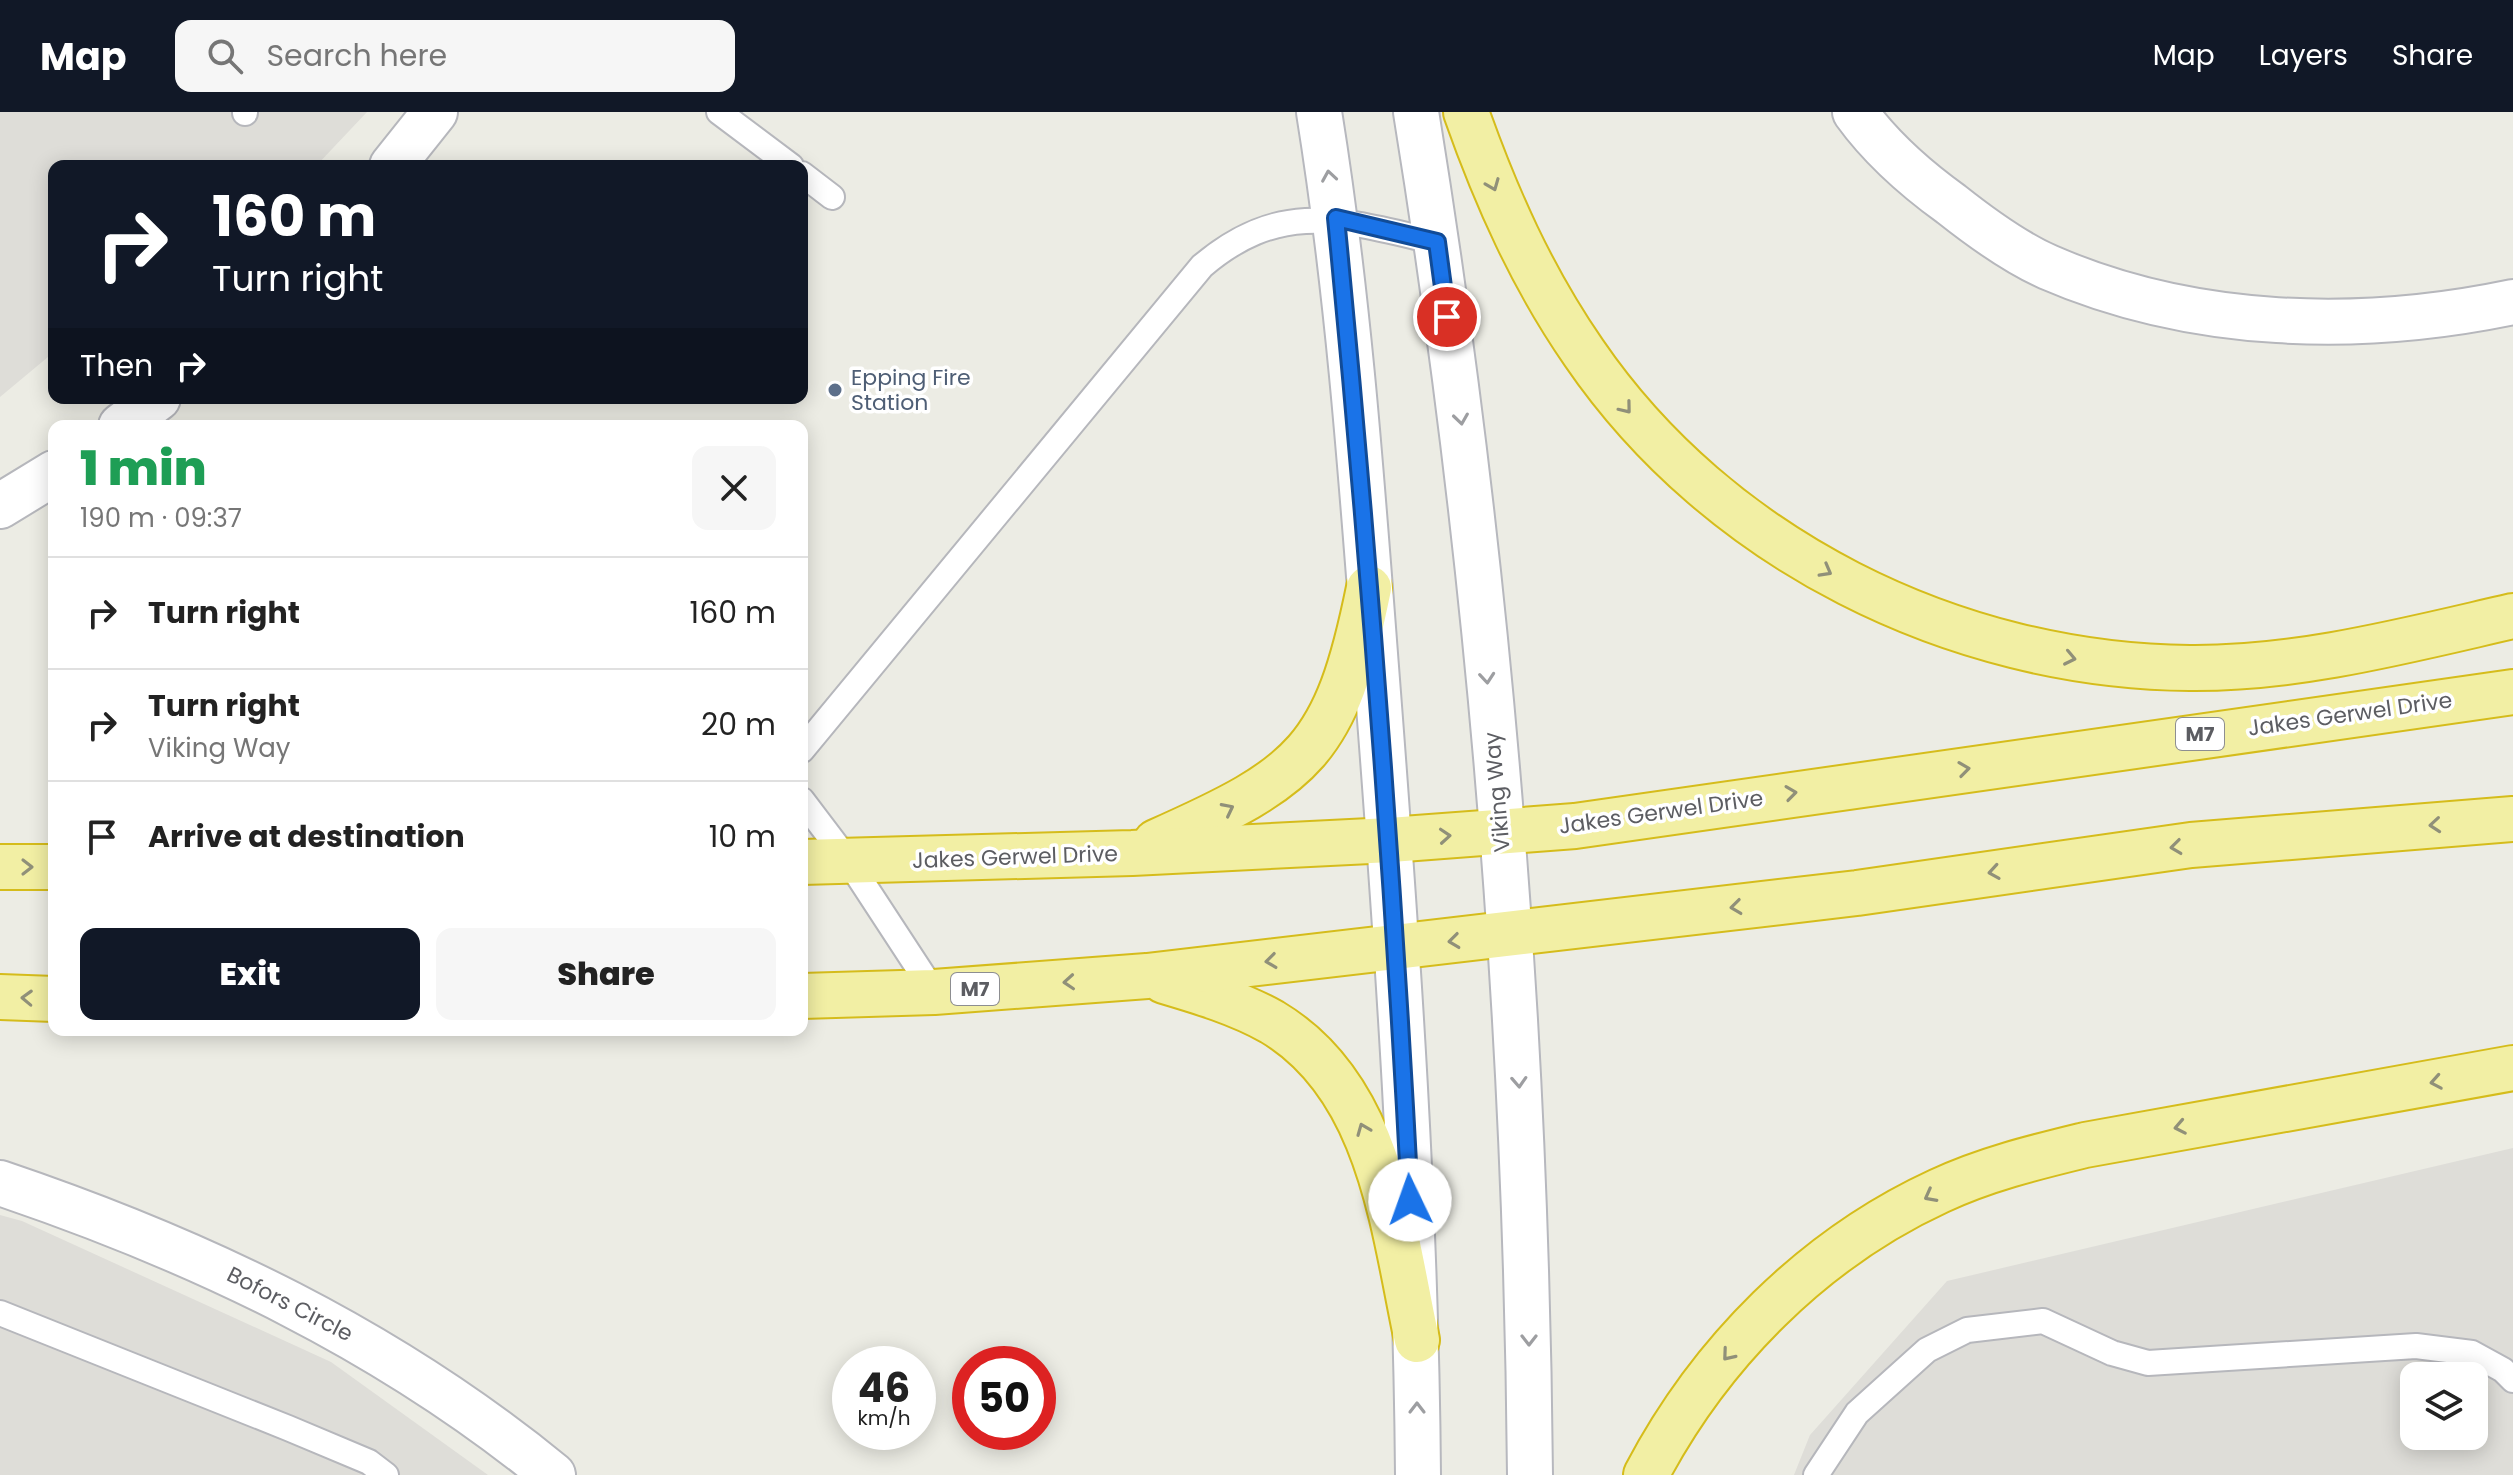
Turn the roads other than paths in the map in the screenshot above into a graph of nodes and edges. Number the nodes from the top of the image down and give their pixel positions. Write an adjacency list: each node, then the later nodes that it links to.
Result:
1 (435, 112): 7 (main road)
2 (719, 112): 8 (lane)
3 (1319, 112): 11 (main road, one-way to 3)
4 (1416, 112): 12 (main road, Viking Way)
5 (1466, 112): 19 (highway, one-way to 19)
6 (1855, 112): 13 (main road)
7 (397, 160)
8 (783, 160)
9 (808, 179): 10 (lane)
10 (832, 197)
11 (1336, 218): 12 (lane); 18 (main road); 21 (lane)
12 (1437, 242): 24 (main road, Viking Way, one-way to 24)
13 (2513, 302)
14 (150, 404): 15 (main road)
15 (129, 420)
16 (48, 477): 17 (main road)
17 (0, 506)
18 (1369, 588): 25 (main road); 26 (highway, one-way to 18)
19 (2513, 616)
20 (2513, 692): 24 (highway, Jakes Gerwel Drive / M7, one-way to 20)
21 (808, 743)
22 (808, 808): 28 (lane)
23 (2513, 819): 31 (highway, M7, one-way to 31)
24 (1501, 832): 25 (highway, Jakes Gerwel Drive / M7, one-way to 24); 31 (main road, Viking Way)
25 (1390, 840): 26 (highway, Jakes Gerwel Drive / M7); 32 (main road)
26 (1132, 853): 28 (highway, Jakes Gerwel Drive / M7)
27 (808, 862): 28 (highway, Jakes Gerwel Drive / M7)
28 (849, 862): 34 (lane)
29 (0, 867): 30 (highway, one-way to 30)
30 (48, 867)
31 (1510, 934): 32 (highway, M7, one-way to 32); 46 (main road, Viking Way, one-way to 46)
32 (1398, 947): 33 (highway, M7, one-way to 33); 41 (main road)
33 (1147, 976): 34 (highway, M7, one-way to 34); 41 (highway, one-way to 33)
34 (934, 992): 35 (highway, M7)
35 (808, 996)
36 (0, 997): 37 (highway, one-way to 36)
37 (48, 999)
38 (2513, 1068): 47 (highway, one-way to 47)
39 (0, 1183): 44 (main road, Bofors Circle)
40 (0, 1313): 43 (lane)
41 (1417, 1340): 45 (main road, one-way to 41)
42 (2513, 1380): 48 (lane)
43 (386, 1475)
44 (553, 1475)
45 (1418, 1475)
46 (1530, 1475)
47 (1646, 1475)
48 (1816, 1475)

